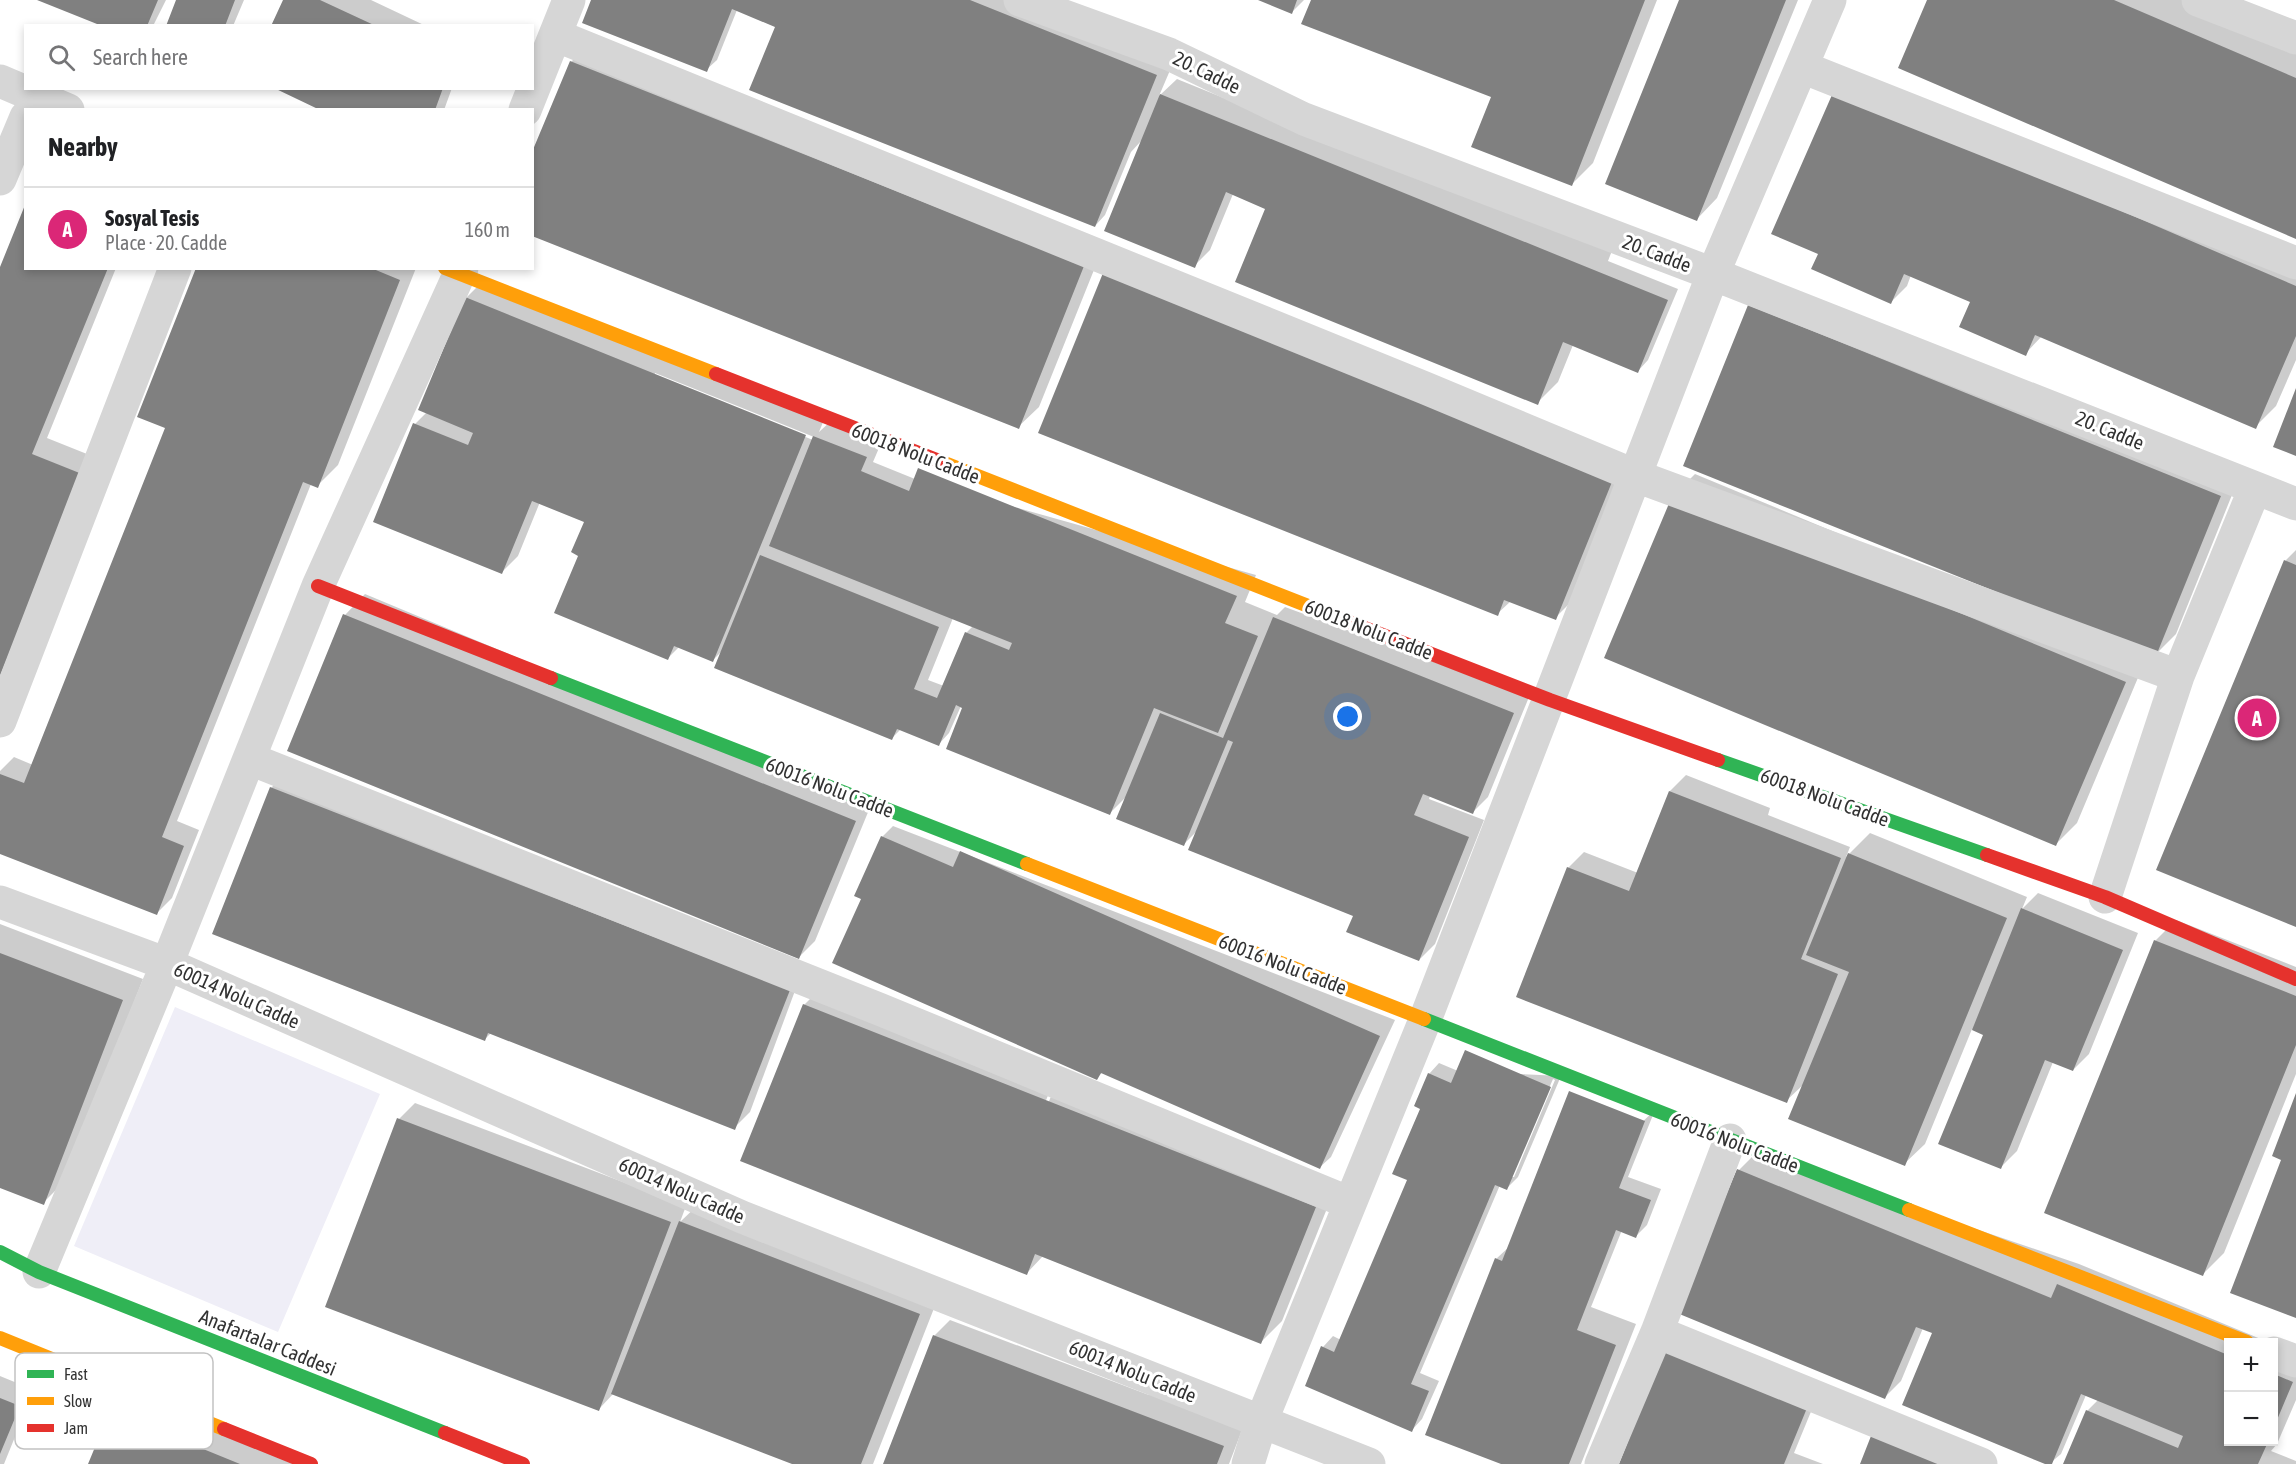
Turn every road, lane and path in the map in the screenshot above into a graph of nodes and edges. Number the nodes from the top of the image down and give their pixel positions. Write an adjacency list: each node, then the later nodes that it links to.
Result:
1 (569, 0): 5 (street)
2 (1020, 0): 18 (street, 20. Cadde)
3 (1830, 0): 7 (street)
4 (2198, 0): 6 (street)
5 (555, 35): 9 (street); 19 (street)
6 (2296, 38)
7 (1802, 67): 15 (street); 18 (street)
8 (0, 81): 11 (street)
9 (534, 88)
10 (533, 90): 12 (street)
11 (29, 107)
12 (526, 108)
13 (24, 119): 14 (street)
14 (0, 179)
15 (2296, 263)
16 (175, 270): 25 (street)
17 (455, 270): 22 (street); 24 (street, 60018 Nolu Cadde)
18 (1713, 274): 19 (street); 20 (street, 20. Cadde)
19 (1636, 476): 23 (street); 24 (street)
20 (2254, 488): 21 (street, 20. Cadde); 23 (street)
21 (2296, 504)
22 (318, 586): 26 (street); 31 (street, 60016 Nolu Cadde)
23 (2178, 676): 27 (street)
24 (1550, 700): 27 (street, 60018 Nolu Cadde); 31 (street)
25 (0, 721)
26 (250, 759): 29 (street); 33 (street)
27 (2105, 897): 30 (street, 60018 Nolu Cadde)
28 (0, 902): 29 (street, 60014 Nolu Cadde)
29 (167, 964): 35 (street); 42 (street, 60014 Nolu Cadde)
30 (2296, 979)
31 (1425, 1020): 32 (street, 60016 Nolu Cadde); 33 (street)
32 (1730, 1140): 36 (street); 38 (street, 60016 Nolu Cadde)
33 (1350, 1203): 42 (street)
34 (0, 1252): 35 (street, Anafartalar Caddesi)
35 (39, 1272): 45 (street, Anafartalar Caddesi)
36 (1657, 1332): 48 (street); 49 (street)
37 (0, 1338): 39 (street)
38 (2237, 1338)
39 (37, 1353)
40 (2278, 1355): 41 (street)
41 (2296, 1362)
42 (1261, 1422): 46 (street); 47 (street, 60014 Nolu Cadde)
43 (213, 1424): 44 (street)
44 (311, 1464)
45 (524, 1464)
46 (1248, 1464)
47 (1370, 1464)
48 (1601, 1464)
49 (1981, 1464)

